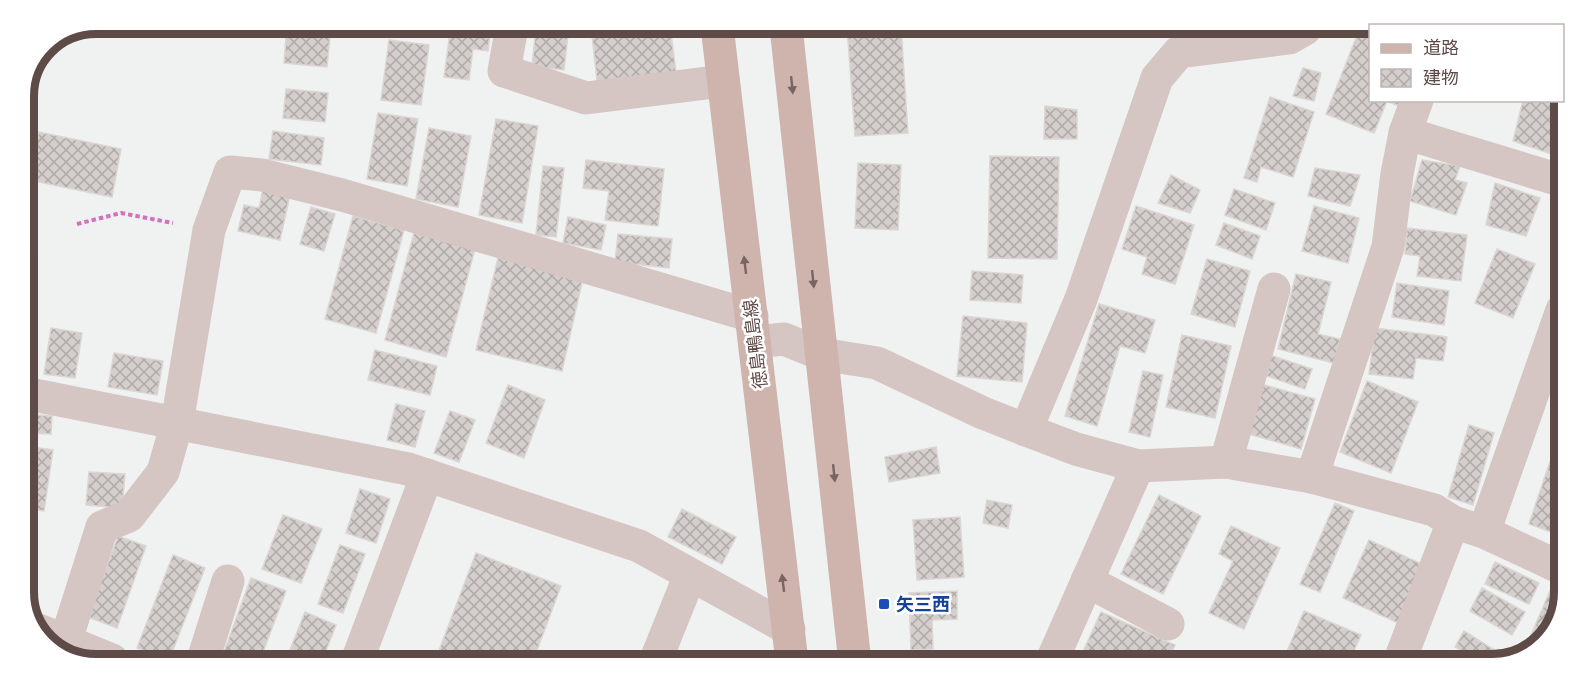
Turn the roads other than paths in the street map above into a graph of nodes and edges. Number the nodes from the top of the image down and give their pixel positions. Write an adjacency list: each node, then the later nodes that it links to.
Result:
1 (510, 35): 5 (street)
2 (718, 35): 5 (main road, 徳島鴨島線)
3 (787, 35): 12 (main road, one-way to 12)
4 (1294, 35): 15 (street)
5 (723, 81): 10 (main road, 徳島鴨島線, one-way to 5)
6 (1416, 102): 7 (street)
7 (1405, 133): 8 (street); 19 (street)
8 (1553, 178)
9 (1274, 289): 16 (street)
10 (753, 329): 12 (street); 14 (street); 27 (main road, 徳島鴨島線, one-way to 10)
11 (1553, 334): 21 (street)
12 (821, 354): 15 (street); 35 (main road, one-way to 35)
13 (35, 395): 14 (street)
14 (177, 423): 18 (street); 29 (street)
15 (1026, 430): 17 (street)
16 (1226, 462): 17 (street); 19 (street)
17 (1138, 466): 25 (street)
18 (427, 476): 23 (street); 32 (street)
19 (1312, 477): 20 (street)
20 (1453, 522): 21 (street); 37 (street)
21 (1484, 532): 22 (street)
22 (1554, 565)
23 (690, 575): 27 (street); 33 (street)
24 (228, 581): 31 (street)
25 (1087, 581): 26 (street); 36 (street)
26 (1168, 624)
27 (789, 629): 34 (main road, 徳島鴨島線)
28 (52, 635): 29 (street)
29 (66, 640): 30 (street)
30 (98, 654)
31 (205, 654)
32 (360, 654)
33 (658, 654)
34 (791, 654)
35 (854, 654)
36 (1054, 654)
37 (1402, 654)

